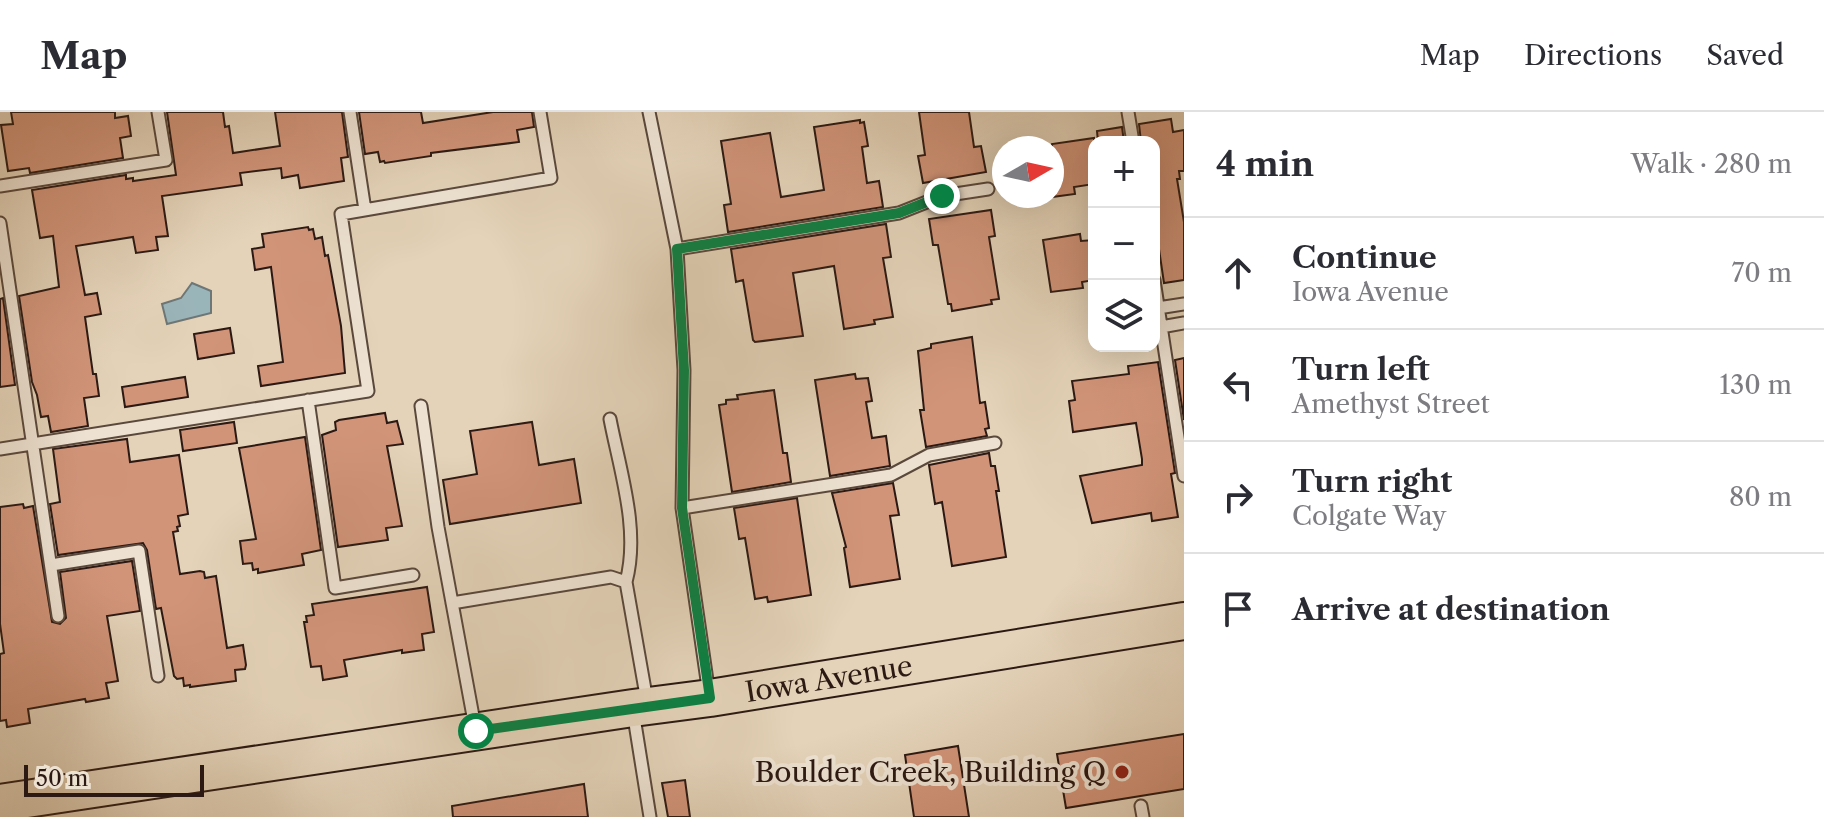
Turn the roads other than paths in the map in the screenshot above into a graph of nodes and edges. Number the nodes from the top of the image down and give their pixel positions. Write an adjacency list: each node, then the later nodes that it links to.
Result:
1 (158, 112): 7 (lane)
2 (350, 112): 9 (lane)
3 (540, 112): 9 (lane)
4 (649, 112): 11 (lane)
5 (1128, 112): 6 (lane)
6 (1132, 136)
7 (0, 186)
8 (988, 189): 11 (lane)
9 (365, 210): 17 (lane)
10 (0, 223): 20 (lane)
11 (677, 249): 24 (lane)
12 (1184, 304): 13 (lane)
13 (1160, 308)
14 (1160, 321): 16 (lane)
15 (1184, 323): 16 (lane)
16 (1161, 327): 23 (lane)
17 (308, 400): 20 (lane); 26 (lane)
18 (421, 406): 28 (lane)
19 (610, 419): 27 (lane)
20 (32, 443): 22 (lane); 25 (lane)
21 (995, 443): 24 (lane)
22 (0, 449)
23 (1184, 476)
24 (682, 508): 32 (lane)
25 (51, 565): 29 (lane); 31 (lane)
26 (413, 575)
27 (626, 582): 28 (lane); 33 (lane)
28 (452, 603): 34 (lane)
29 (58, 616)
30 (1184, 621): 32 (main road, Iowa Avenue)
31 (158, 676)
32 (710, 698): 33 (main road, Iowa Avenue)
33 (640, 707): 34 (main road, Iowa Avenue); 36 (lane)
34 (476, 731): 35 (main road, Iowa Avenue)
35 (0, 803)
36 (650, 817)

